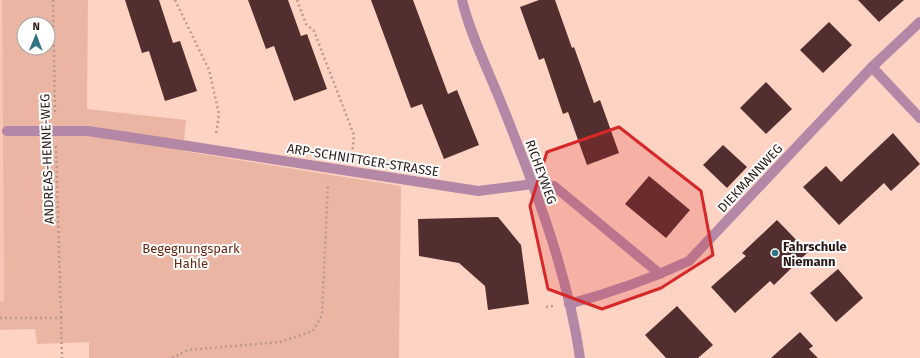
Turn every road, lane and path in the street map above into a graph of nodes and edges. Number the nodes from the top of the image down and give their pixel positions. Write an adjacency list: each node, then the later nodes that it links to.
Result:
1 (52, 0): 9 (path, ANDREAS-HENNE-WEG)
2 (175, 0): 10 (path)
3 (297, 0): 12 (path)
4 (462, 0): 13 (street, RICHEYWEG)
5 (920, 22): 6 (street, DIEKMANNWEG)
6 (872, 67): 7 (street); 14 (street, DIEKMANNWEG)
7 (920, 118)
8 (7, 131): 9 (street, ARP-SCHNITTGER-STRASSE)
9 (56, 131): 10 (street, ARP-SCHNITTGER-STRASSE); 17 (path, ANDREAS-HENNE-WEG)
10 (214, 150): 11 (street, ARP-SCHNITTGER-STRASSE)
11 (328, 168): 12 (street, ARP-SCHNITTGER-STRASSE); 19 (path)
12 (350, 172): 13 (street, ARP-SCHNITTGER-STRASSE)
13 (533, 184): 14 (street, ARP-SCHNITTGER-STRASSE); 15 (street, RICHEYWEG)
14 (660, 274): 15 (street, DIEKMANNWEG)
15 (569, 304): 20 (street, RICHEYWEG)
16 (0, 318): 17 (path)
17 (61, 318): 18 (path, ANDREAS-HENNE-WEG)
18 (62, 358)
19 (172, 358)
20 (580, 358)

